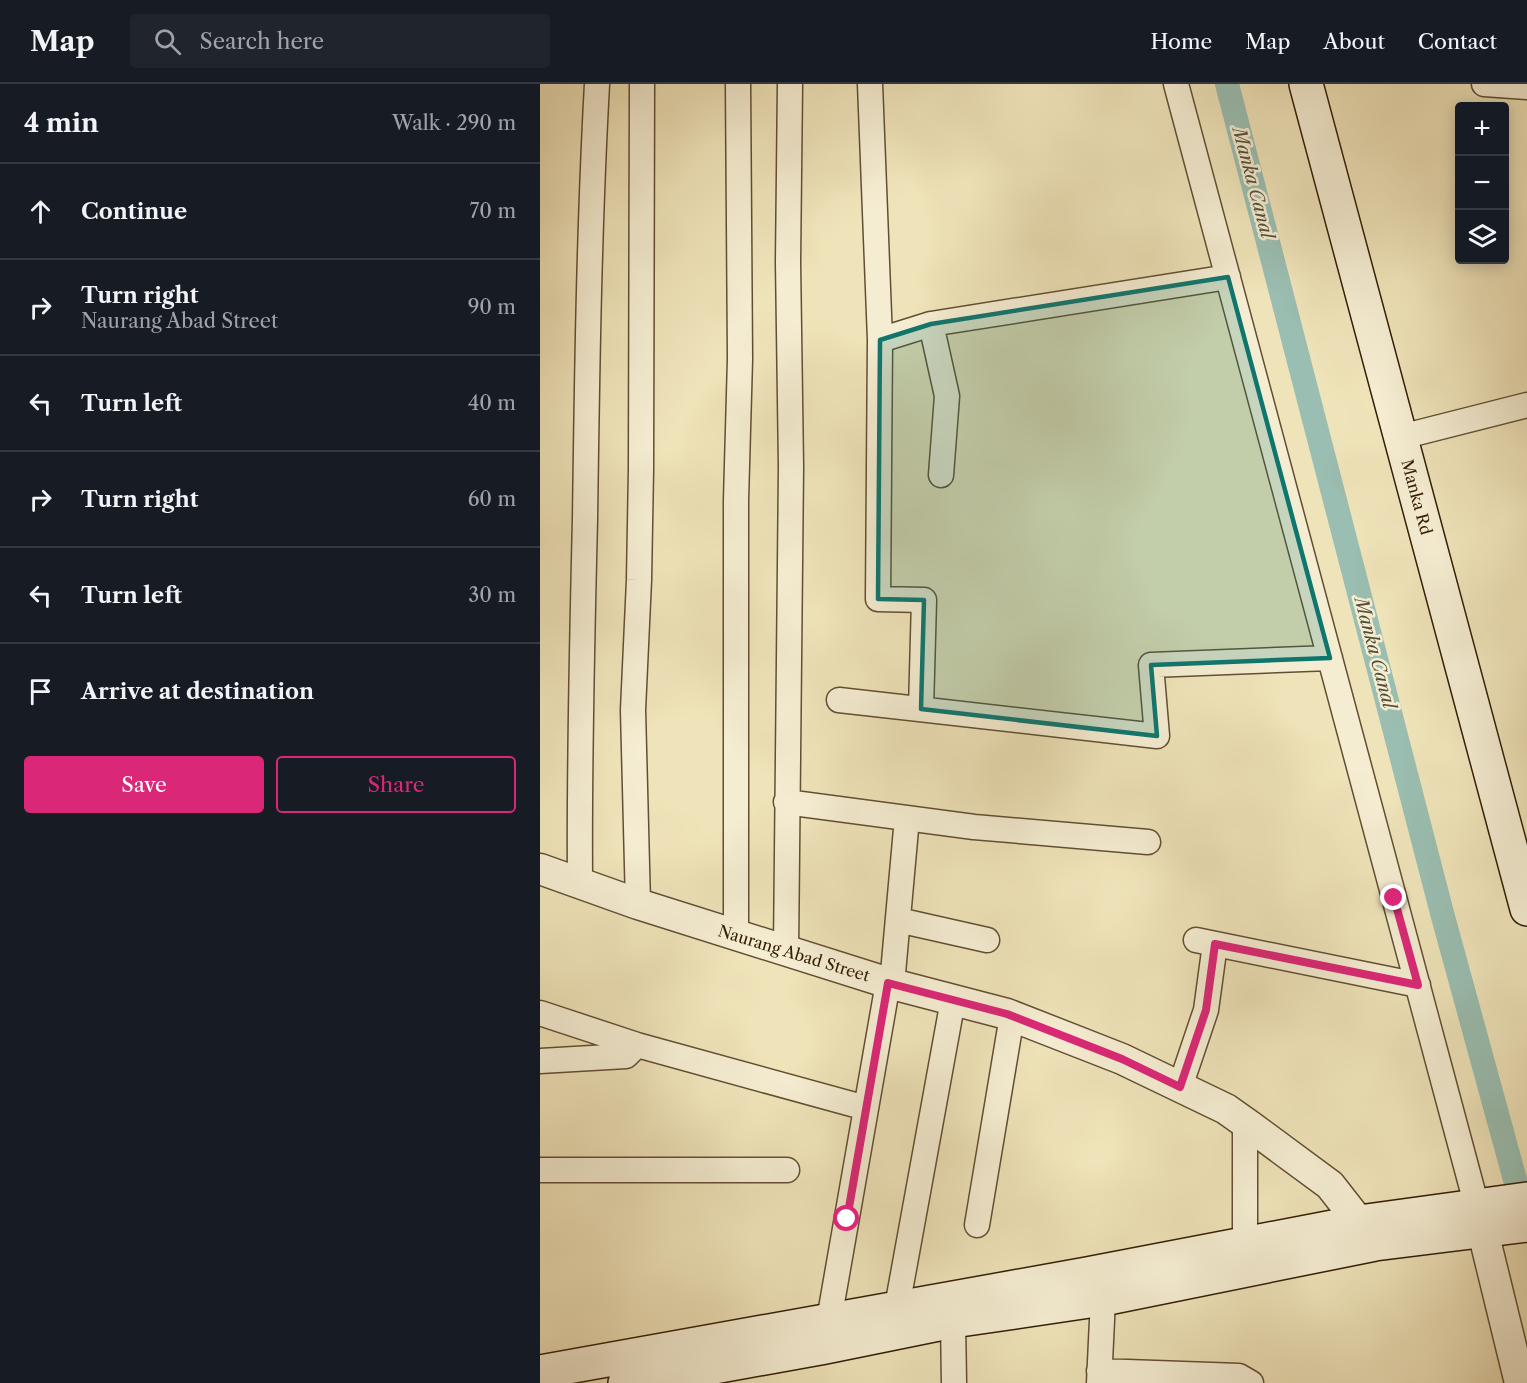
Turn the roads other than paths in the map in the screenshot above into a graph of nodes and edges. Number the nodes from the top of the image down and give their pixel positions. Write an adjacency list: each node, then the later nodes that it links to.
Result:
1 (597, 84): 24 (street)
2 (642, 84): 25 (street)
3 (738, 84): 28 (street)
4 (790, 84): 19 (street)
5 (870, 84): 12 (street)
6 (1176, 84): 10 (street)
7 (1306, 84): 14 (main road, Manka Rd)
8 (1484, 84): 9 (street)
9 (1527, 87)
10 (1228, 277): 11 (street); 16 (street)
11 (931, 324): 12 (street); 15 (street)
12 (880, 340): 18 (street)
13 (1527, 405): 14 (street)
14 (1401, 437): 21 (main road, Manka Rd)
15 (941, 475)
16 (1330, 658): 18 (street); 32 (street)
17 (839, 700): 18 (street)
18 (921, 709)
19 (786, 802): 20 (street); 30 (street)
20 (907, 818): 22 (street); 27 (street)
21 (1517, 834): 26 (main road, Manka Rd)
22 (1148, 842)
23 (540, 869): 24 (street, Naurang Abad Street)
24 (580, 882): 25 (street, Naurang Abad Street)
25 (638, 904): 28 (street, Naurang Abad Street)
26 (1527, 909)
27 (898, 920): 29 (street); 31 (street)
28 (736, 935): 30 (street, Naurang Abad Street)
29 (987, 940)
30 (786, 950): 31 (street, Naurang Abad Street)
31 (890, 983): 33 (street, Naurang Abad Street); 39 (street)
32 (1418, 985): 38 (street); 43 (street)
33 (953, 1000): 35 (street, Naurang Abad Street); 48 (street)
34 (540, 1013): 36 (street)
35 (1012, 1016): 38 (street, Naurang Abad Street); 44 (street)
36 (637, 1045): 37 (street); 39 (street)
37 (540, 1061)
38 (1180, 1087): 40 (street, Naurang Abad Street)
39 (866, 1108): 49 (street)
40 (1245, 1122): 45 (street, Naurang Abad Street); 46 (street)
41 (540, 1170): 42 (street)
42 (786, 1170)
43 (1503, 1216): 45 (main road); 56 (street)
44 (976, 1225)
45 (1367, 1233): 46 (main road); 47 (main road)
46 (1245, 1243): 48 (main road)
47 (1103, 1299): 50 (main road); 52 (street)
48 (897, 1307): 49 (main road)
49 (829, 1320): 51 (main road)
50 (953, 1321): 53 (main road); 54 (street)
51 (540, 1372)
52 (1099, 1377): 55 (street)
53 (625, 1383)
54 (954, 1383)
55 (1251, 1383)
56 (1520, 1383)

